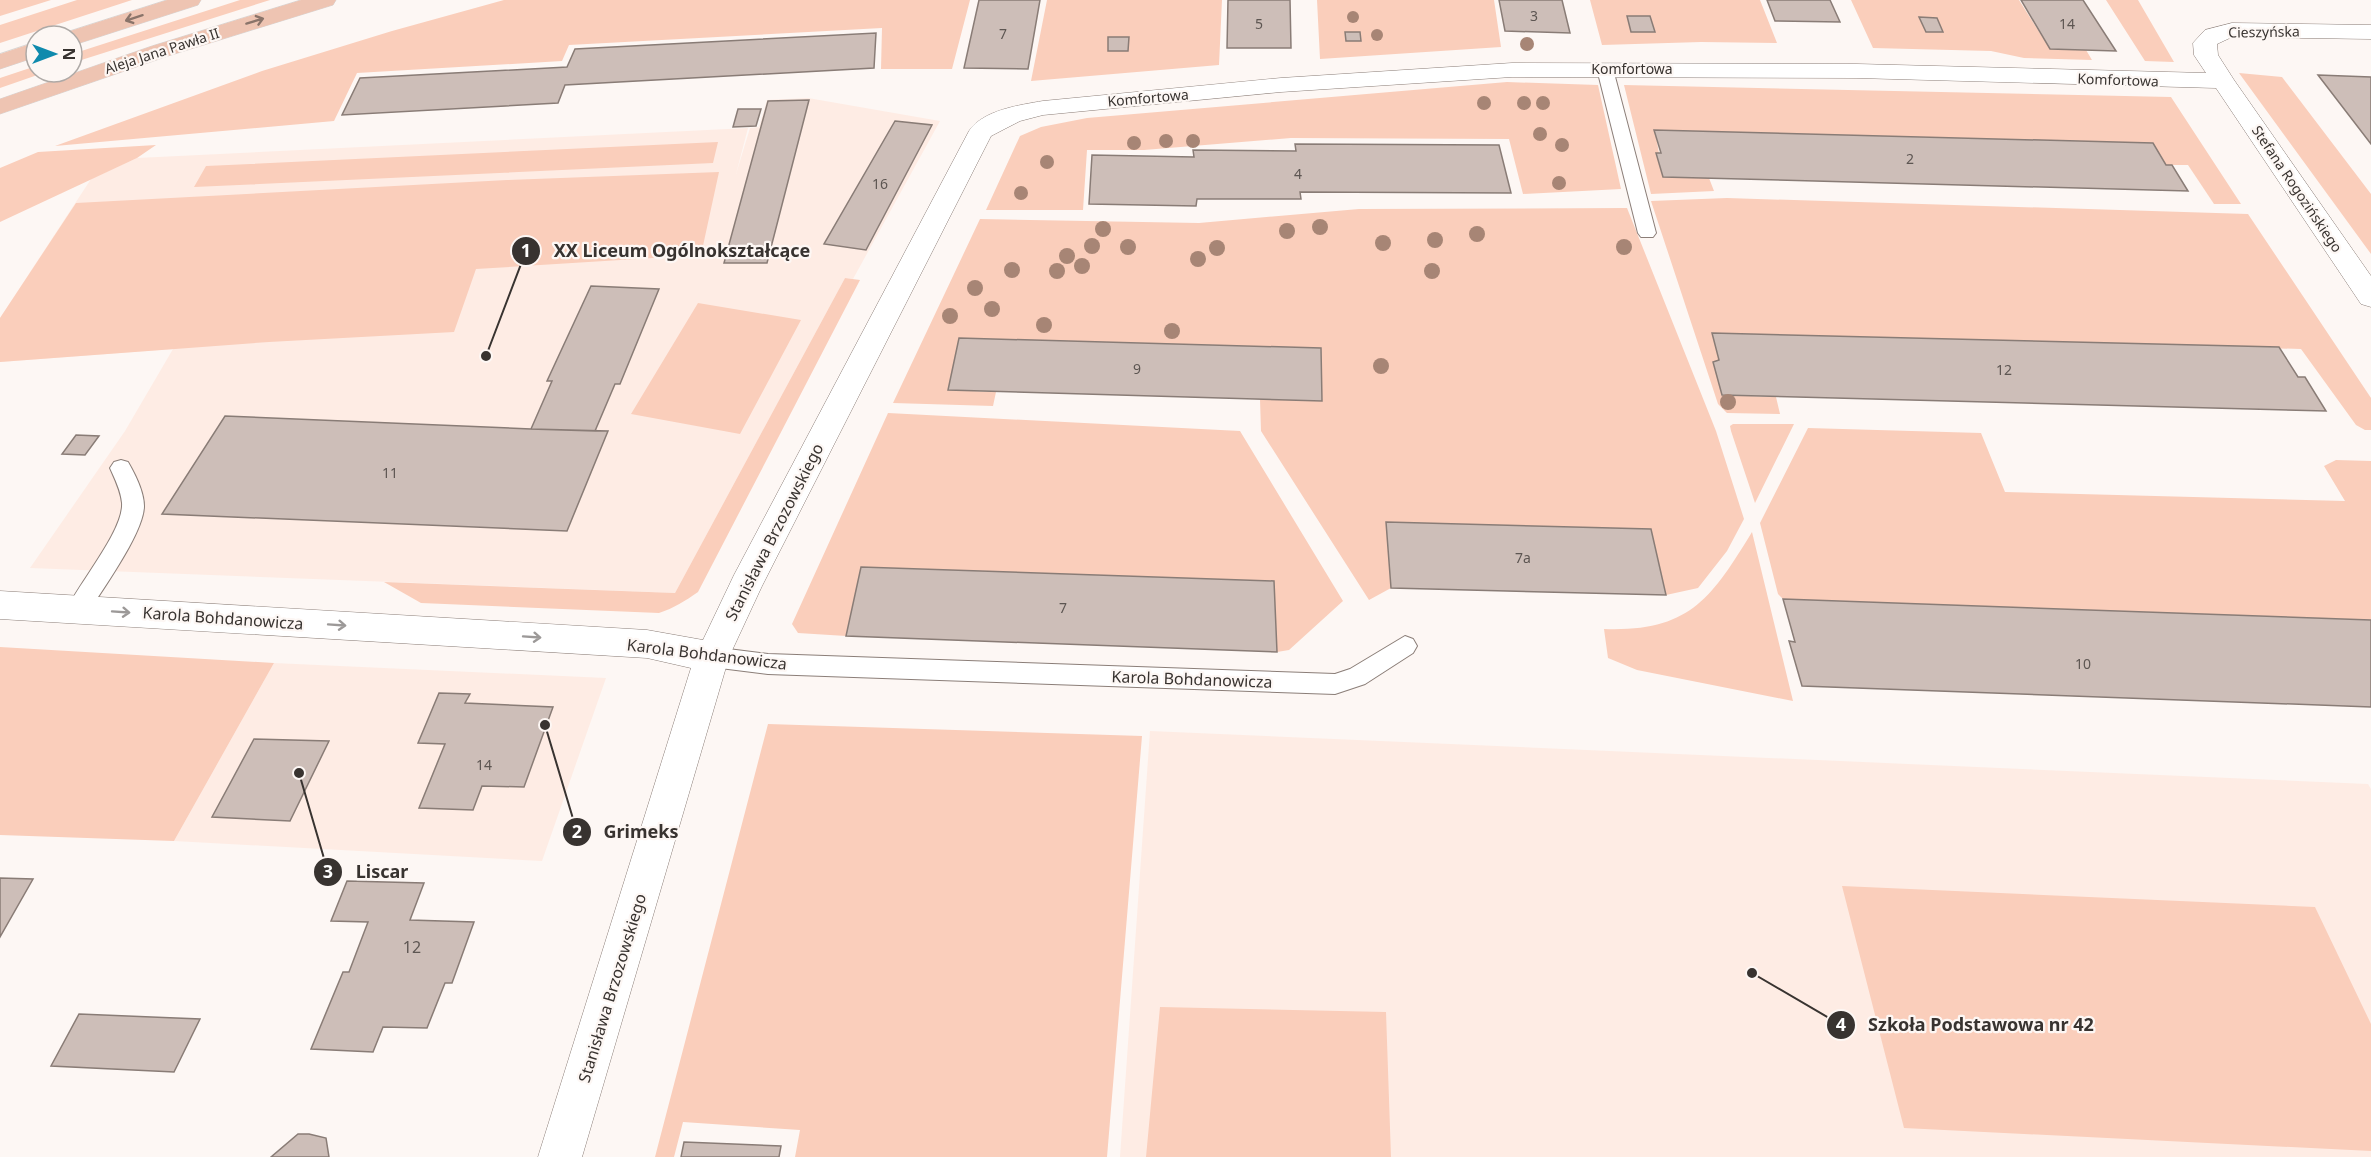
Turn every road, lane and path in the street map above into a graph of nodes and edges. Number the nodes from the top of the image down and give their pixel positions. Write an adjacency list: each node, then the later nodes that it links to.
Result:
1 (190, 0): 4 (main road, one-way to 4)
2 (325, 0): 9 (main road, Aleja Jana Pawła II, one-way to 2)
3 (2371, 32): 8 (street, Cieszyńska)
4 (84, 34)
5 (24, 54): 6 (main road)
6 (0, 62)
7 (1605, 69): 8 (street, Komfortowa); 10 (street, Komfortowa); 11 (lane)
8 (2223, 81): 12 (street, Stefana Rogozińskiego)
9 (0, 106)
10 (1043, 108): 17 (street, Stanisława Brzozowskiego)
11 (1647, 233)
12 (2371, 297)
13 (121, 468): 15 (lane)
14 (0, 605): 15 (street, Karola Bohdanowicza)
15 (78, 609): 17 (street, Karola Bohdanowicza, one-way to 17)
16 (1405, 646): 17 (lane, Karola Bohdanowicza)
17 (712, 657): 18 (street, Stanisława Brzozowskiego)
18 (560, 1157)

